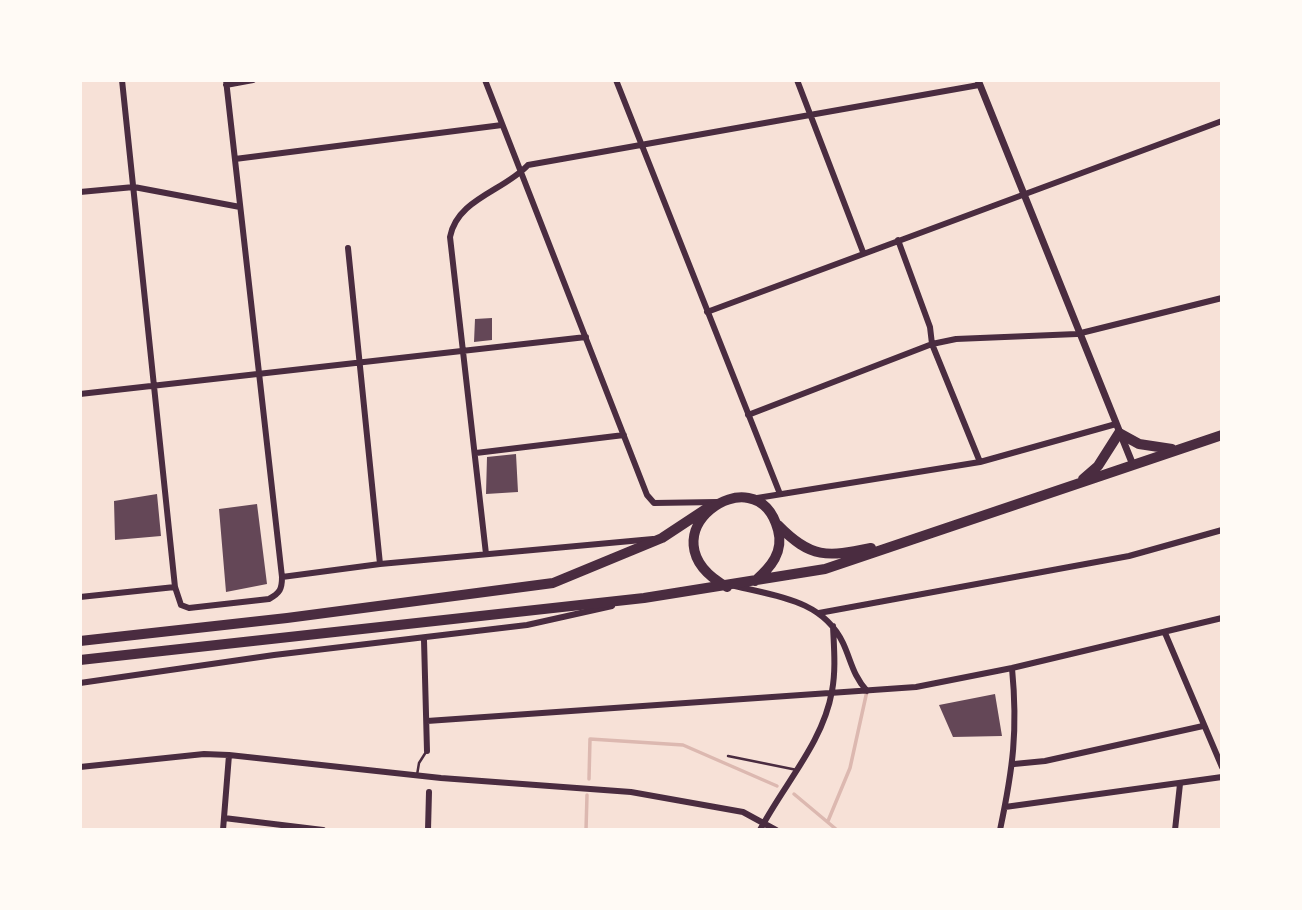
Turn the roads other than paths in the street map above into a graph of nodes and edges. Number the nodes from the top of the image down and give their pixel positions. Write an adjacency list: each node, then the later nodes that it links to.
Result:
1 (122, 80): 14 (street)
2 (253, 80): 6 (street)
3 (485, 80): 10 (street)
4 (616, 80): 11 (street)
5 (797, 80): 8 (street)
6 (226, 83): 12 (street)
7 (979, 83): 8 (street); 16 (street)
8 (809, 114): 11 (street); 20 (street)
9 (1222, 121): 16 (street)
10 (502, 125): 12 (street); 13 (street)
11 (640, 144): 13 (street); 22 (street)
12 (235, 159): 17 (street)
13 (521, 172): 24 (street); 26 (street)
14 (134, 187): 15 (street); 17 (street); 29 (street)
15 (80, 192)
16 (1023, 194): 18 (street); 23 (street)
17 (240, 206): 28 (street)
18 (898, 240): 20 (street); 25 (street)
19 (348, 248): 27 (street)
20 (863, 252): 22 (street)
21 (1222, 298): 23 (street)
22 (707, 312): 31 (street)
23 (1077, 334): 25 (street); 32 (street)
24 (586, 337): 26 (street); 33 (street)
25 (932, 344): 31 (street); 37 (street)
26 (463, 352): 27 (street); 36 (street)
27 (360, 363): 28 (street); 48 (street)
28 (259, 374): 29 (street); 49 (street)
29 (154, 385): 30 (street); 52 (street)
30 (80, 394)
31 (748, 415): 40 (street)
32 (1117, 429): 35 (main road); 37 (street); 38 (street); 39 (main road)
33 (624, 435): 36 (street); 42 (street)
34 (1222, 435): 35 (main road)
35 (1182, 449): 38 (main road)
36 (476, 453): 47 (street)
37 (980, 462): 40 (street)
38 (1133, 465): 39 (main road)
39 (1080, 482): 46 (main road)
40 (780, 494): 41 (street)
41 (750, 499): 42 (main road); 43 (main road)
42 (713, 505): 45 (main road); 51 (main road)
43 (776, 522): 46 (main road); 50 (main road)
44 (1222, 530): 55 (street)
45 (662, 538): 47 (street); 60 (main road)
46 (899, 542): 50 (main road)
47 (486, 554): 48 (street)
48 (380, 564): 49 (street)
49 (282, 577): 52 (street)
50 (755, 581): 51 (main road)
51 (731, 586): 54 (main road); 55 (street)
52 (175, 587): 53 (street)
53 (80, 597)
54 (644, 598): 59 (street); 61 (main road)
55 (819, 613): 57 (street)
56 (1222, 618): 58 (street)
57 (833, 626): 64 (street); 65 (street)
58 (1165, 633): 62 (street); 67 (street)
59 (424, 640): 63 (street); 66 (street)
60 (80, 641)
61 (80, 660)
62 (1012, 668): 64 (street); 71 (street)
63 (80, 683)
64 (867, 691): 65 (street)
65 (832, 692): 66 (street); 74 (street)
66 (427, 721): 68 (street)
67 (1203, 726): 71 (street); 73 (street)
68 (427, 751): 75 (lane)
69 (229, 755): 72 (street); 75 (street); 80 (street)
70 (728, 756): 74 (lane)
71 (1014, 764): 79 (street)
72 (80, 767)
73 (1222, 767)
74 (797, 770): 81 (street)
75 (417, 775): 81 (street)
76 (1222, 777): 77 (street)
77 (1180, 784): 79 (street); 88 (street)
78 (429, 792): 84 (street)
79 (1005, 807): 87 (street)
80 (224, 818): 82 (street); 83 (street)
81 (765, 821): 85 (street); 86 (street)
82 (223, 830)
83 (323, 830)
84 (428, 830)
85 (760, 830)
86 (776, 830)
87 (1000, 830)
88 (1175, 830)

